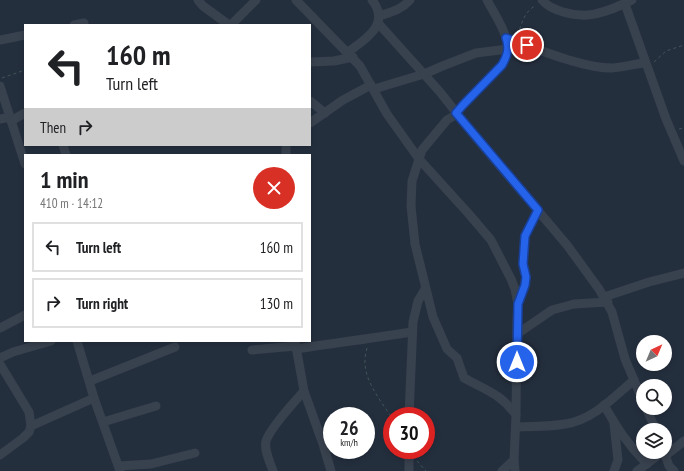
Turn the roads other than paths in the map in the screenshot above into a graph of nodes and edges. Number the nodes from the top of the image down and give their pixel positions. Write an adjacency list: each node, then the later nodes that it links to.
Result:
1 (198, 0): 10 (street)
2 (256, 0): 11 (street)
3 (296, 0): 16 (street)
4 (372, 0): 9 (street)
5 (410, 0): 9 (street)
6 (486, 0): 13 (street)
7 (543, 1): 8 (street)
8 (629, 2): 18 (street)
9 (379, 20): 16 (street); 19 (street)
10 (229, 24)
11 (231, 24)
12 (24, 35): 14 (street)
13 (506, 38): 15 (street); 18 (street)
14 (0, 40)
15 (508, 49): 19 (street); 25 (street)
16 (350, 54): 17 (street); 21 (street)
17 (311, 62)
18 (649, 63): 31 (street)
19 (424, 74): 21 (street); 25 (street)
20 (0, 86): 27 (street)
21 (372, 87): 24 (street); 29 (street)
22 (311, 102): 24 (street)
23 (24, 113): 27 (street)
24 (325, 113): 28 (street)
25 (457, 113): 29 (street); 32 (street)
26 (0, 119): 27 (street)
27 (11, 119): 30 (street)
28 (311, 122)
29 (419, 159): 34 (street); 36 (street)
30 (24, 161)
31 (684, 161)
32 (538, 210): 35 (street); 36 (street)
33 (684, 273): 35 (street)
34 (425, 288): 39 (street); 56 (street)
35 (606, 299): 40 (street); 48 (street)
36 (518, 304): 40 (street)
37 (24, 316): 38 (street)
38 (0, 328)
39 (412, 332): 43 (street); 55 (street)
40 (517, 334): 56 (street)
41 (48, 342): 46 (street)
42 (77, 342): 49 (street)
43 (296, 345): 45 (street); 51 (street)
44 (175, 347): 49 (street)
45 (252, 350)
46 (0, 358)
47 (0, 364): 59 (street)
48 (634, 380): 50 (street); 53 (street)
49 (90, 381): 52 (street)
50 (636, 385)
51 (304, 391): 71 (street); 72 (street)
52 (94, 398): 57 (street); 59 (street)
53 (604, 405): 58 (street); 60 (street)
54 (156, 406): 57 (street)
55 (409, 407)
56 (516, 415): 60 (street)
57 (103, 422): 70 (street)
58 (614, 423): 69 (street); 76 (street)
59 (31, 426): 64 (street)
60 (516, 427): 68 (street)
61 (684, 441): 62 (street)
62 (672, 448)
63 (195, 453): 70 (street)
64 (0, 455)
65 (410, 459): 73 (street)
66 (653, 459): 69 (street)
67 (666, 459): 78 (street)
68 (514, 460): 74 (street); 75 (street)
69 (647, 464): 77 (street)
70 (120, 469)
71 (273, 471)
72 (331, 471)
73 (409, 471)
74 (502, 471)
75 (514, 471)
76 (614, 471)
77 (637, 471)
78 (674, 471)

